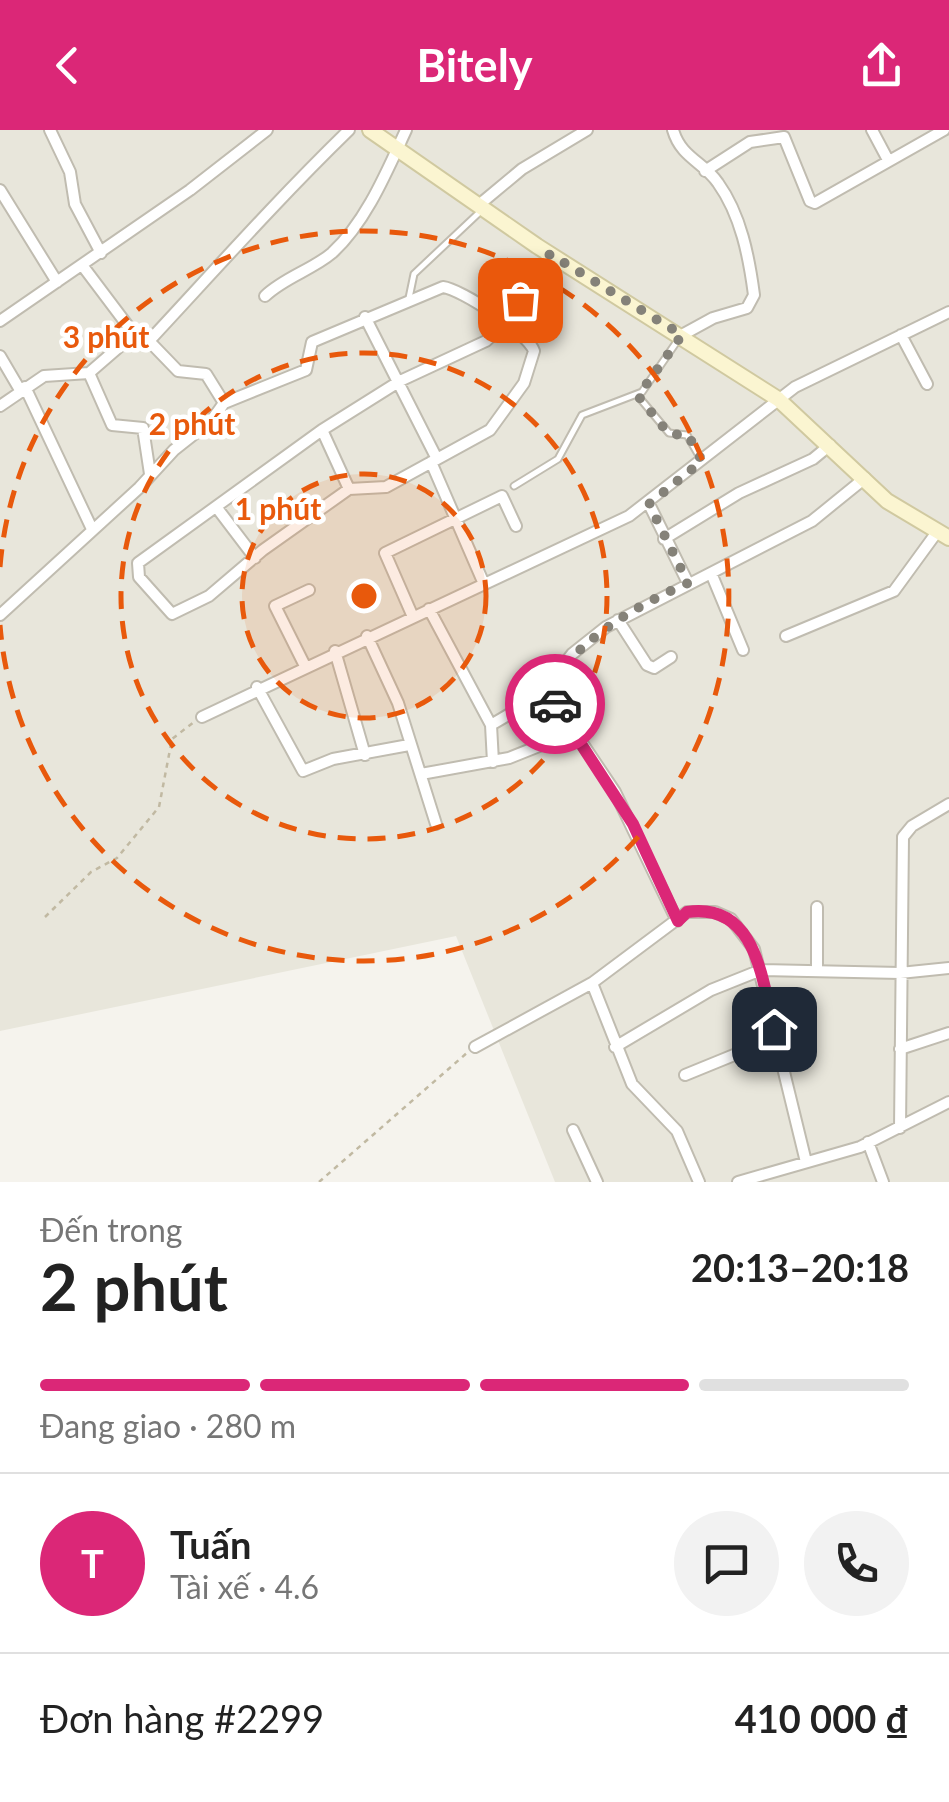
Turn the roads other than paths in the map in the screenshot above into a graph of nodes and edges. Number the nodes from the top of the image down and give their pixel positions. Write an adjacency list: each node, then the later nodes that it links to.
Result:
1 (50, 130): 17 (street)
2 (267, 130): 17 (street)
3 (349, 130): 30 (street)
4 (370, 130): 12 (main road)
5 (406, 130): 12 (street)
6 (588, 130): 16 (street)
7 (673, 130): 14 (street)
8 (745, 130): 11 (street)
9 (872, 130): 13 (street)
10 (944, 130): 13 (street)
11 (750, 142): 13 (street); 14 (street)
12 (399, 148): 16 (main road); 21 (street)
13 (888, 160)
14 (705, 171): 28 (street)
15 (0, 190): 20 (street)
16 (482, 206): 18 (main road); 22 (lane)
17 (101, 253): 19 (street)
18 (550, 254): 26 (street); 28 (main road)
19 (82, 265): 20 (street); 27 (street)
20 (57, 282): 25 (street)
21 (265, 296)
22 (408, 300): 24 (street); 26 (street)
23 (949, 312): 29 (street)
24 (365, 318): 33 (street); 38 (street)
25 (0, 321)
26 (504, 323): 33 (street); 42 (street)
27 (134, 334): 30 (street); 32 (street)
28 (682, 335): 36 (lane); 37 (main road)
29 (900, 335): 34 (street); 37 (street)
30 (150, 341): 38 (street)
31 (0, 356): 35 (street)
32 (89, 373): 35 (street); 44 (street)
33 (400, 382): 40 (street); 42 (street)
34 (926, 384)
35 (23, 389): 39 (street); 52 (street)
36 (638, 396): 43 (lane); 46 (lane)
37 (778, 399): 41 (main road); 43 (street)
38 (224, 403): 44 (street)
39 (0, 406)
40 (322, 430): 47 (street); 49 (street)
41 (830, 445): 45 (main road); 54 (street)
42 (434, 460): 47 (street); 50 (street)
43 (702, 461): 48 (street)
44 (150, 474): 52 (street)
45 (865, 478): 53 (main road); 56 (street)
46 (514, 486)
47 (349, 489): 55 (street)
48 (649, 504): 54 (street); 58 (street)
49 (217, 508): 55 (street); 55 (street)
50 (453, 520): 51 (street); 58 (street); 62 (street)
51 (516, 526)
52 (92, 529): 60 (street)
53 (943, 535): 65 (street)
54 (664, 539): 57 (street)
55 (255, 558)
56 (711, 574): 57 (street); 66 (street)
57 (688, 583): 63 (street)
58 (484, 584): 61 (street)
59 (309, 590): 69 (street)
60 (2, 609)
61 (429, 609): 62 (street); 73 (street)
62 (413, 617): 64 (street)
63 (618, 620): 68 (street); 71 (street)
64 (367, 636): 67 (street); 75 (street)
65 (786, 636)
66 (743, 650)
67 (334, 652): 69 (street); 76 (street)
68 (671, 657)
69 (305, 666): 70 (street)
70 (257, 687): 72 (street); 76 (street)
71 (546, 689): 73 (street); 74 (street)
72 (202, 717)
73 (492, 725): 77 (street)
74 (574, 732): 77 (street); 82 (street)
75 (409, 744): 76 (street); 78 (street)
76 (366, 755)
77 (493, 762): 78 (street)
78 (422, 774): 80 (street)
79 (949, 804): 86 (street)
80 (436, 824)
81 (817, 907): 85 (street)
82 (678, 921): 84 (street); 87 (street)
83 (949, 968): 86 (street)
84 (760, 970): 85 (street); 90 (street); 92 (street)
85 (817, 971): 86 (street)
86 (900, 973): 91 (street)
87 (592, 983): 89 (street); 90 (street)
88 (949, 1033): 91 (street)
89 (475, 1047)
90 (616, 1047): 100 (street)
91 (900, 1049): 95 (street)
92 (780, 1059): 93 (street); 98 (street)
93 (685, 1075)
94 (948, 1104): 95 (street)
95 (900, 1128): 97 (street)
96 (573, 1130): 99 (street)
97 (868, 1142): 98 (street); 102 (street)
98 (806, 1162): 101 (street)
99 (597, 1182)
100 (699, 1182)
101 (738, 1182)
102 (883, 1182)

